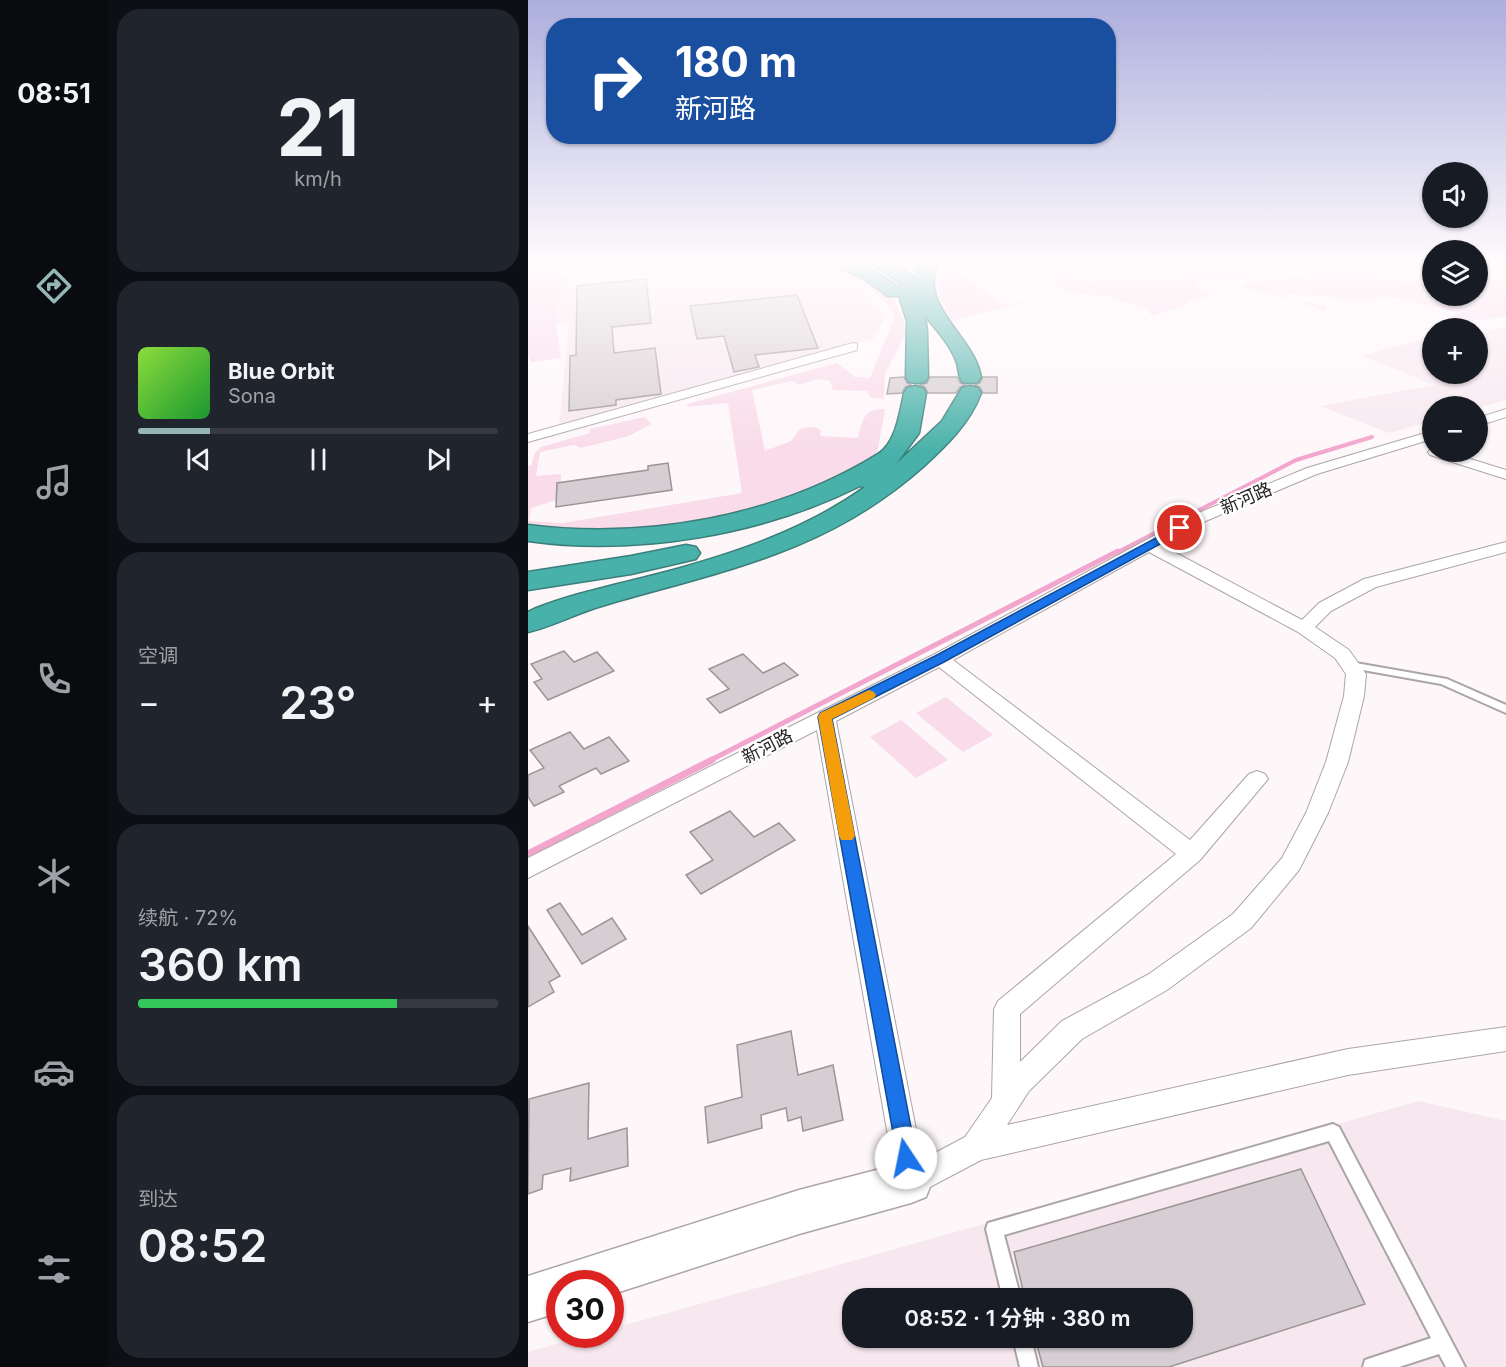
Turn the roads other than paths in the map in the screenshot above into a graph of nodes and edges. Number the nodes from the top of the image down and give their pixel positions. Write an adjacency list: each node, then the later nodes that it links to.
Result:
1 (914, 325): 6 (highway)
2 (917, 325): 6 (highway)
3 (941, 325): 5 (highway)
4 (943, 325): 5 (highway)
5 (947, 332): 11 (highway)
6 (918, 335): 10 (highway)
7 (853, 347): 12 (street)
8 (1506, 413): 9 (street)
9 (1488, 419)
10 (907, 433): 18 (highway); 21 (highway)
11 (945, 433): 22 (highway); 23 (highway)
12 (528, 438)
13 (1422, 438): 14 (street, 新河路)
14 (1407, 442): 15 (street); 19 (street, 新河路)
15 (1422, 447)
16 (1467, 462): 17 (street)
17 (1506, 475)
18 (528, 533)
19 (1149, 545): 24 (street); 25 (street, 新河路)
20 (1506, 547): 24 (street)
21 (528, 581)
22 (528, 590)
23 (528, 623)
24 (1304, 628): 26 (street)
25 (940, 659): 28 (street, 新河路); 30 (street)
26 (1350, 664): 27 (lane); 33 (street)
27 (1506, 710)
28 (825, 717): 31 (street, 新河路); 35 (street)
29 (1257, 779): 30 (street)
30 (1192, 854): 33 (street)
31 (528, 869)
32 (1506, 1039): 34 (street)
33 (1006, 1103): 34 (street)
34 (976, 1147): 35 (street)
35 (910, 1182): 36 (street)
36 (617, 1270)
37 (1009, 1288): 40 (lane)
38 (546, 1293): 39 (street)
39 (528, 1299)
40 (1443, 1343): 43 (lane); 44 (lane)
41 (1024, 1348): 42 (lane)
42 (1029, 1367)
43 (1372, 1367)
44 (1456, 1367)

